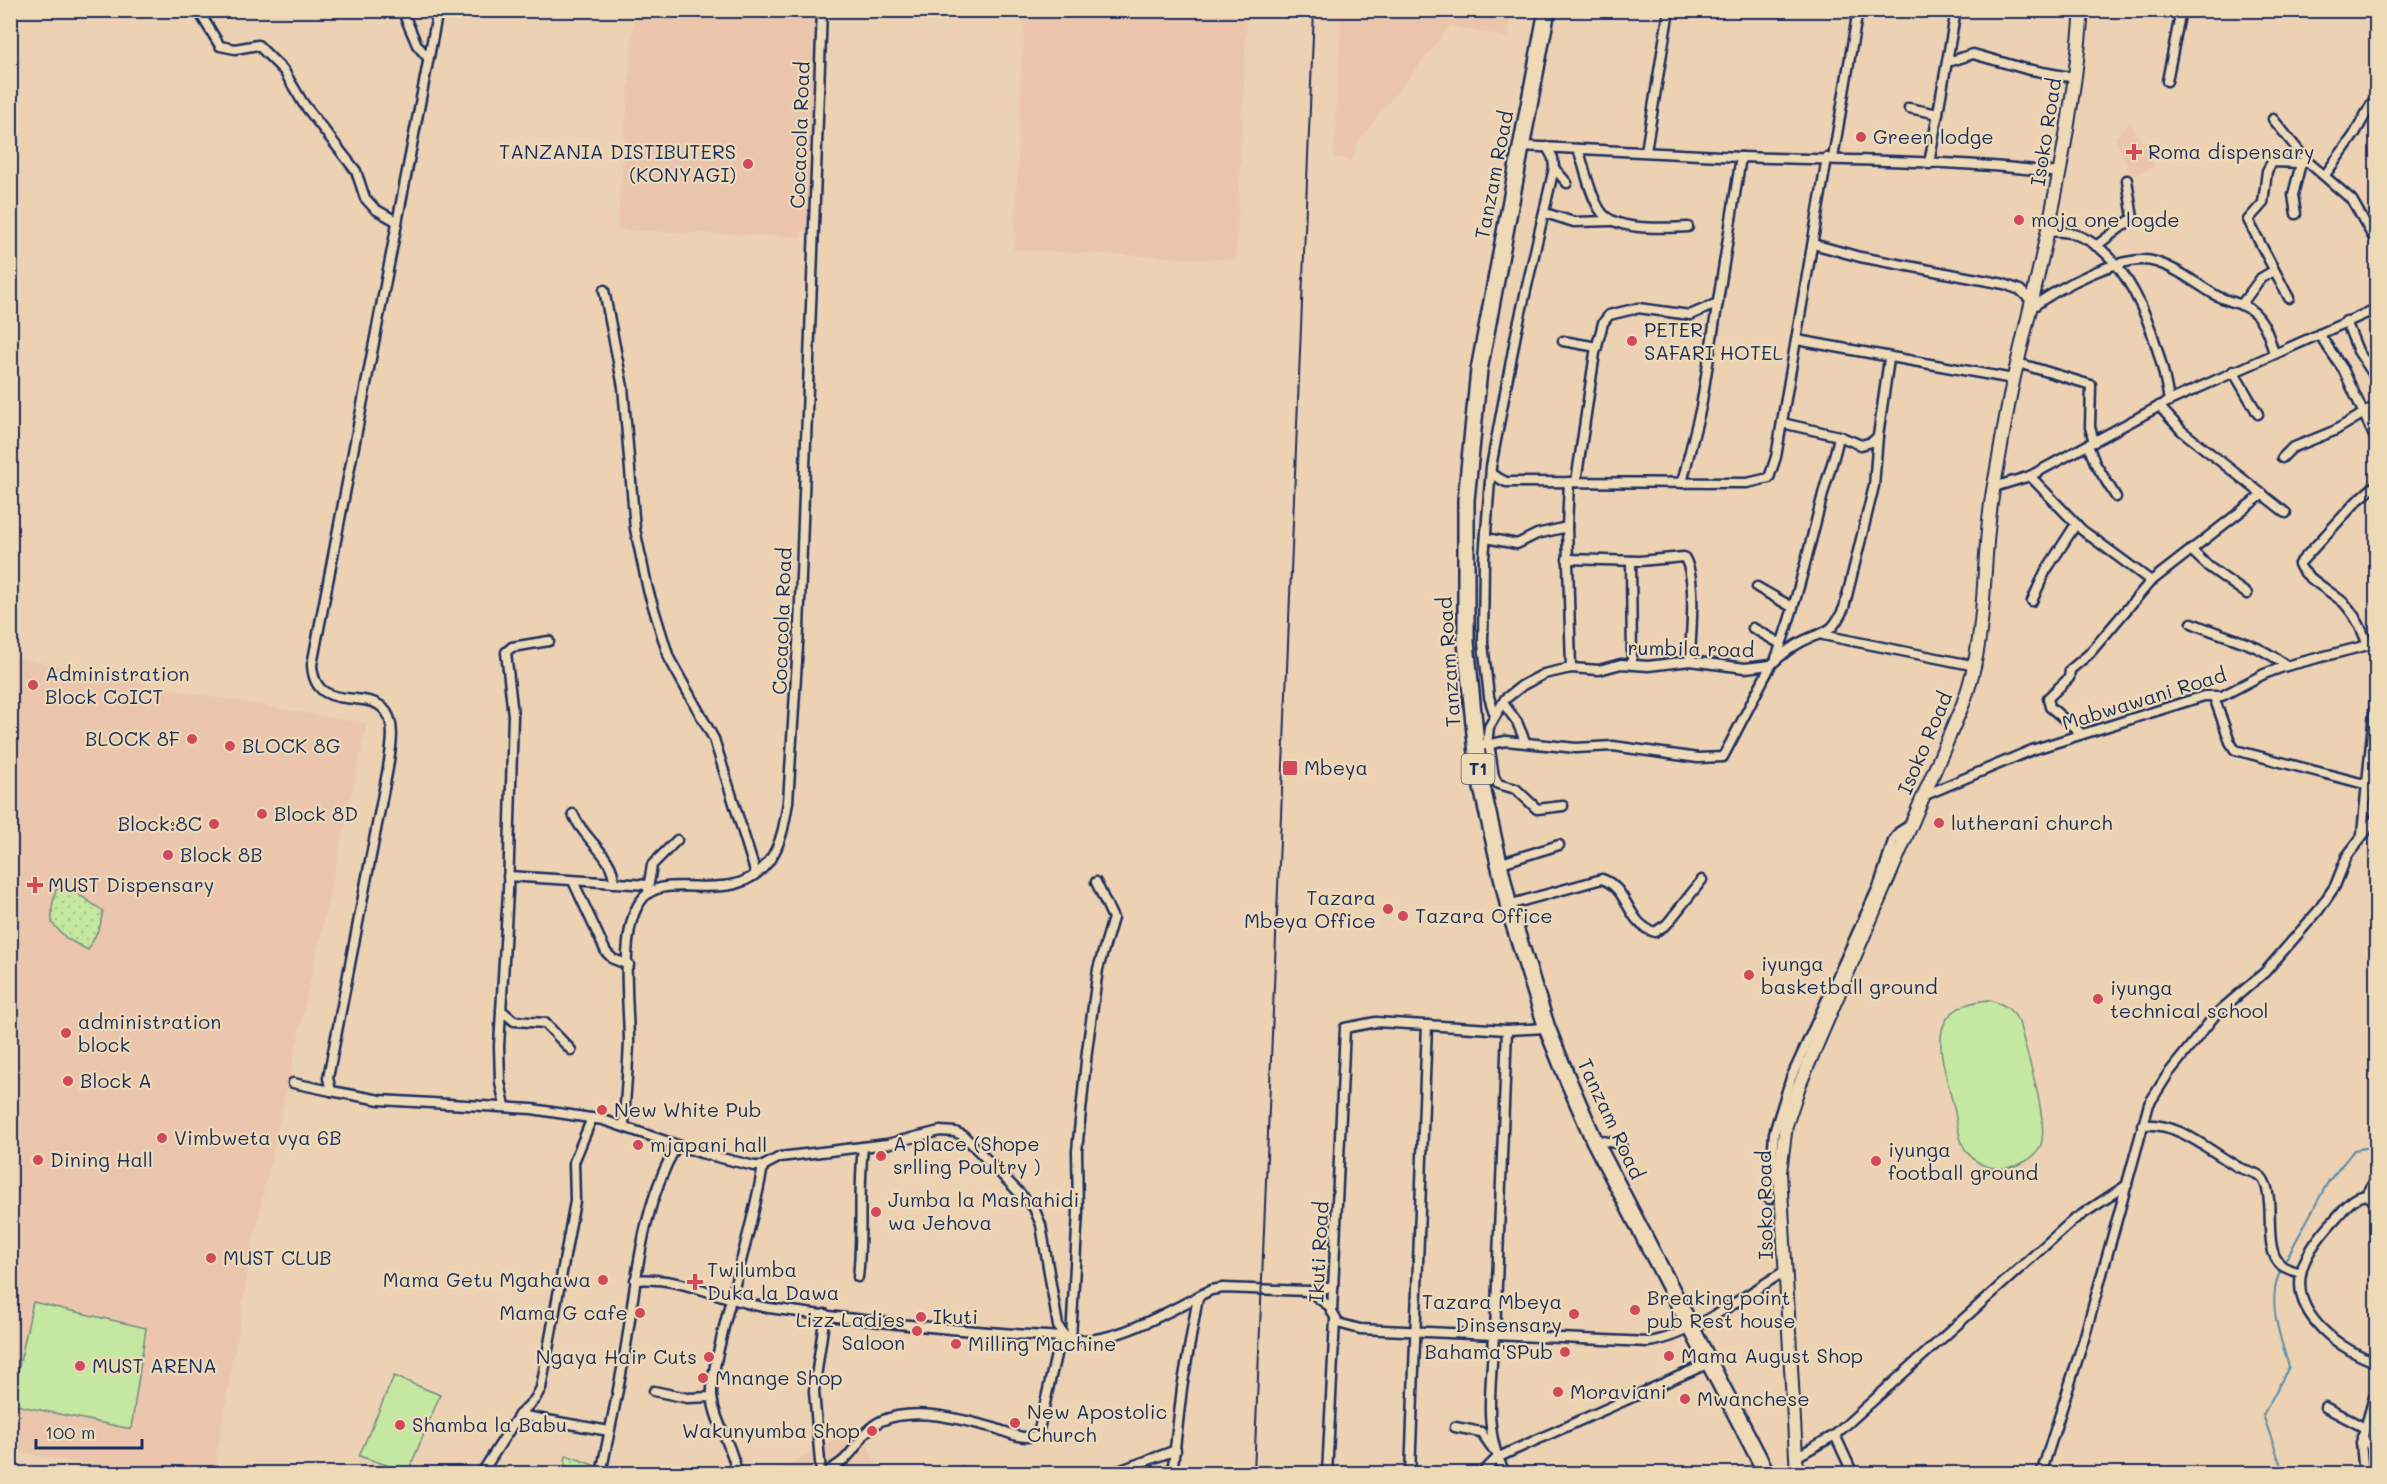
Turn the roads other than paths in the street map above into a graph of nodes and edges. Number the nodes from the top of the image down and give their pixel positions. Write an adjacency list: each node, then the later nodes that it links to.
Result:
1 (198, 10): 34 (street)
2 (402, 10): 11 (street)
3 (438, 10): 11 (street)
4 (822, 10): 123 (street, Cocacola Road)
5 (1546, 10): 19 (highway, Tanzam Road / T1)
6 (1669, 10): 22 (street)
7 (1858, 10): 24 (street)
8 (1956, 10): 12 (street)
9 (2082, 10): 13 (street, Isoko Road)
10 (2181, 10): 14 (street)
11 (428, 58): 34 (street)
12 (1948, 62): 13 (street); 17 (street)
13 (2075, 78): 28 (street, Isoko Road)
14 (2168, 81)
15 (2376, 96): 29 (street)
16 (1909, 108): 17 (street)
17 (1938, 114): 26 (street)
18 (2273, 118): 25 (street)
19 (1521, 146): 20 (street); 111 (highway, Tanzam Road / T1)
20 (1547, 147): 21 (street); 27 (street)
21 (1578, 149): 22 (street); 35 (street)
22 (1646, 151): 23 (street)
23 (1741, 157): 24 (street); 45 (street)
24 (1830, 158): 26 (street); 39 (street)
25 (2304, 162): 29 (street); 33 (street); 42 (street)
26 (1929, 164): 28 (street)
27 (1554, 168): 31 (street); 32 (street)
28 (2060, 173): 37 (street, Isoko Road)
29 (2325, 175): 38 (street)
30 (2127, 180): 40 (street)
31 (1567, 183)
32 (1545, 213): 35 (street); 71 (street)
33 (2296, 214)
34 (396, 221): 138 (street)
35 (1612, 221): 36 (street)
36 (1688, 227)
37 (2047, 232): 40 (street); 46 (street, Isoko Road)
38 (2376, 242)
39 (1813, 244): 46 (street); 52 (street)
40 (2096, 246): 41 (street)
41 (2116, 265): 46 (street); 47 (street); 60 (street)
42 (2273, 271): 44 (street); 47 (street)
43 (604, 290): 123 (street)
44 (2289, 298)
45 (1718, 303): 53 (street); 75 (street)
46 (2031, 305): 56 (street, Isoko Road)
47 (2241, 305): 54 (street)
48 (2376, 309): 49 (street)
49 (2346, 321): 50 (street); 58 (street)
50 (2319, 334): 54 (street); 64 (street)
51 (1563, 340): 53 (street)
52 (1797, 340): 55 (street); 65 (street)
53 (1597, 347): 74 (street)
54 (2274, 353): 57 (street)
55 (1889, 359): 59 (street); 67 (street, rumbila road)
56 (2018, 363): 59 (street, Isoko Road); 69 (street)
57 (2233, 371): 60 (street); 63 (street)
58 (2376, 378)
59 (2013, 379): 77 (street, Isoko Road)
60 (2169, 400): 61 (street)
61 (2158, 406): 69 (street); 79 (street)
62 (2376, 406): 64 (street)
63 (2258, 414)
64 (2363, 416): 68 (street); 70 (street)
65 (1782, 423): 66 (street); 75 (street)
66 (1839, 436): 67 (street); 92 (street)
67 (1878, 436): 95 (street, rumbila road)
68 (2376, 440)
69 (2091, 443): 72 (street); 80 (street)
70 (2282, 458)
71 (1491, 474): 73 (street); 78 (street)
72 (2030, 476): 77 (street); 82 (street)
73 (1506, 482): 74 (street); 78 (street)
74 (1572, 482): 75 (street); 83 (street)
75 (1682, 483)
76 (2376, 485): 98 (street)
77 (1994, 487): 102 (street, Isoko Road)
78 (1490, 491): 84 (street)
79 (2263, 494): 81 (street); 85 (street)
80 (2116, 498)
81 (2286, 513)
82 (2076, 524): 88 (street); 91 (street)
83 (1567, 527): 84 (street); 86 (street)
84 (1486, 538): 108 (street)
85 (2191, 550): 88 (street); 90 (street)
86 (1568, 559): 87 (street); 104 (street)
87 (1631, 561): 99 (street); 101 (street)
88 (2151, 581): 109 (street)
89 (1757, 587): 92 (street)
90 (2247, 594)
91 (2032, 601)
92 (1792, 607): 97 (street)
93 (2192, 622): 103 (street)
94 (1753, 628): 97 (street)
95 (1823, 635): 100 (street, rumbila road); 102 (street)
96 (549, 641): 124 (street)
97 (1781, 644): 100 (street)
98 (2372, 644): 103 (street, Mabwawani Road)
99 (1690, 662): 100 (street, rumbila road); 101 (street, rumbila road)
100 (1773, 663): 110 (street)
101 (1632, 664): 104 (street, rumbila road)
102 (1976, 666): 114 (street, Isoko Road)
103 (2286, 666): 106 (street, Mabwawani Road)
104 (1571, 668): 107 (street, rumbila road)
105 (2376, 692): 112 (street)
106 (2214, 697): 109 (street, Mabwawani Road); 112 (street)
107 (1503, 703): 108 (street, rumbila road); 110 (street)
108 (1495, 716): 111 (street, rumbila road)
109 (2082, 734): 114 (street, Mabwawani Road)
110 (1525, 741): 111 (street)
111 (1484, 747): 115 (street); 122 (highway, Tanzam Road / T1)
112 (2366, 784): 113 (street); 119 (street)
113 (2376, 787)
114 (1923, 796): 118 (street, Isoko Road)
115 (1563, 806)
116 (573, 814): 128 (street)
117 (2376, 818): 119 (street)
118 (1911, 825): 151 (street); 153 (street, Isoko Road)
119 (2361, 836): 142 (street)
120 (677, 840): 129 (street)
121 (1559, 845): 122 (street)
122 (1498, 864): 130 (highway, Tanzam Road / T1)
123 (756, 874): 129 (street, Cocacola Road)
124 (508, 876): 126 (street, Cocacola Road); 132 (street)
125 (1702, 879): 130 (street)
126 (573, 881): 128 (street, Cocacola Road); 131 (street)
127 (1096, 882): 166 (street)
128 (614, 883): 129 (street, Cocacola Road)
129 (648, 889): 131 (street)
130 (1509, 905): 134 (highway, Tanzam Road / T1)
131 (629, 965): 141 (street)
132 (501, 1010): 136 (street); 139 (street)
133 (1426, 1025): 135 (street, Ikuti Road); 157 (street, Ikuti Road); 164 (street)
134 (1547, 1028): 135 (street, Ikuti Road); 143 (highway, Tanzam Road / T1)
135 (1507, 1030): 165 (street)
136 (571, 1050)
137 (292, 1083): 138 (street)
138 (331, 1091): 139 (street)
139 (505, 1106): 140 (street)
140 (592, 1118): 141 (street); 173 (street)
141 (624, 1125): 144 (street)
142 (2142, 1125): 149 (street); 154 (street)
143 (1594, 1140): 146 (street); 163 (highway, Tanzam Road / T1)
144 (677, 1145): 147 (street); 156 (street)
145 (863, 1147): 147 (street); 155 (street); 166 (street)
146 (1622, 1147)
147 (764, 1166): 160 (street)
148 (2376, 1178): 150 (street)
149 (2127, 1185): 177 (street); 195 (street)
150 (2367, 1195): 152 (street); 154 (street)
151 (1769, 1199)
152 (2376, 1203)
153 (1785, 1270): 163 (street, Ikuti Road); 181 (street, Isoko Road)
154 (2301, 1273): 167 (street)
155 (858, 1277)
156 (635, 1280): 160 (street); 175 (street)
157 (1333, 1287): 158 (street); 162 (street, Ikuti Road)
158 (1310, 1292): 159 (street); 162 (street)
159 (1198, 1297): 166 (street); 178 (street)
160 (731, 1298): 161 (street); 171 (street)
161 (825, 1314): 166 (street); 185 (street)
162 (1334, 1316): 164 (street, Ikuti Road); 188 (street)
163 (1691, 1328): 165 (street, Ikuti Road); 168 (highway, Tanzam Road / T1)
164 (1416, 1332): 165 (street, Ikuti Road); 189 (street)
165 (1495, 1334): 180 (street)
166 (1065, 1338): 185 (street)
167 (2376, 1362)
168 (1709, 1363): 180 (street); 192 (highway, Tanzam Road / T1)
169 (654, 1391): 171 (street)
170 (2376, 1392): 176 (street)
171 (712, 1397): 184 (street)
172 (2325, 1407): 176 (street)
173 (519, 1415): 175 (street); 182 (street)
174 (1455, 1427): 180 (street)
175 (609, 1431): 183 (street)
176 (2364, 1432): 179 (street); 196 (street)
177 (1835, 1435): 181 (street); 194 (street)
178 (1176, 1450): 186 (street); 187 (street)
179 (2376, 1452)
180 (1495, 1454): 190 (street); 191 (street)
181 (1796, 1457): 193 (street, Isoko Road)
182 (481, 1473)
183 (601, 1473)
184 (737, 1473)
185 (823, 1473)
186 (1110, 1473)
187 (1172, 1473)
188 (1327, 1473)
189 (1410, 1473)
190 (1481, 1473)
191 (1506, 1473)
192 (1767, 1473)
193 (1797, 1473)
194 (1853, 1473)
195 (2041, 1473)
196 (2364, 1473)

